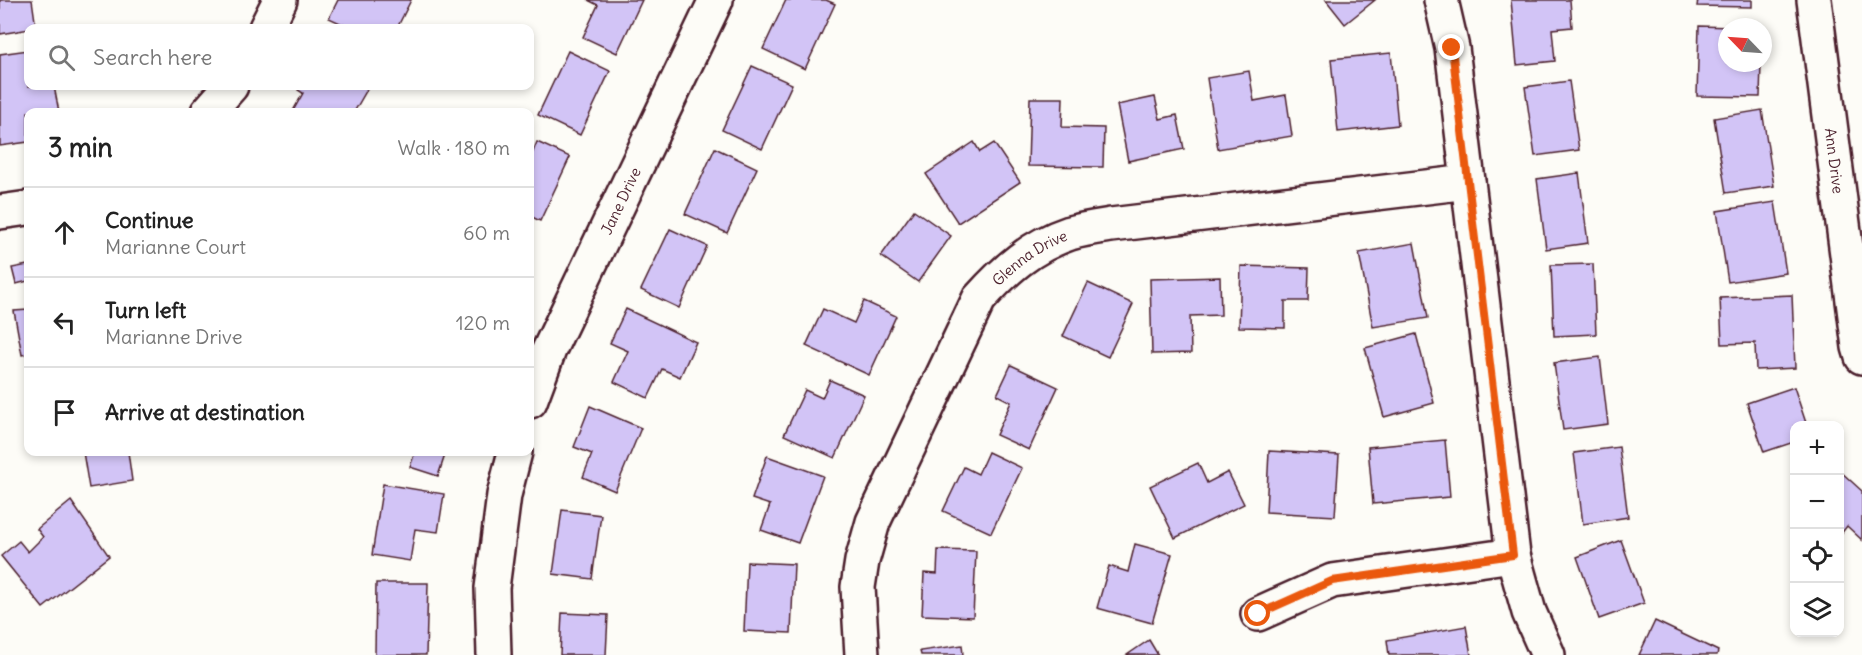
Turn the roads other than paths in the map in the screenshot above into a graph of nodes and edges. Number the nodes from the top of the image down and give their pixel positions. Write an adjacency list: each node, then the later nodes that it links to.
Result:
1 (280, 0): 5 (street)
2 (716, 0): 12 (street, Jane Drive)
3 (1441, 0): 8 (street)
4 (1814, 0): 11 (street, Ann Drive)
5 (268, 24)
6 (227, 90): 7 (street)
7 (212, 108)
8 (1468, 182): 14 (street); 17 (street, Glenna Drive)
9 (24, 209): 10 (street)
10 (0, 212)
11 (1862, 357)
12 (534, 390)
13 (514, 456): 16 (street)
14 (1513, 555): 15 (street); 18 (street)
15 (1258, 614)
16 (494, 655)
17 (862, 655)
18 (1548, 655)

